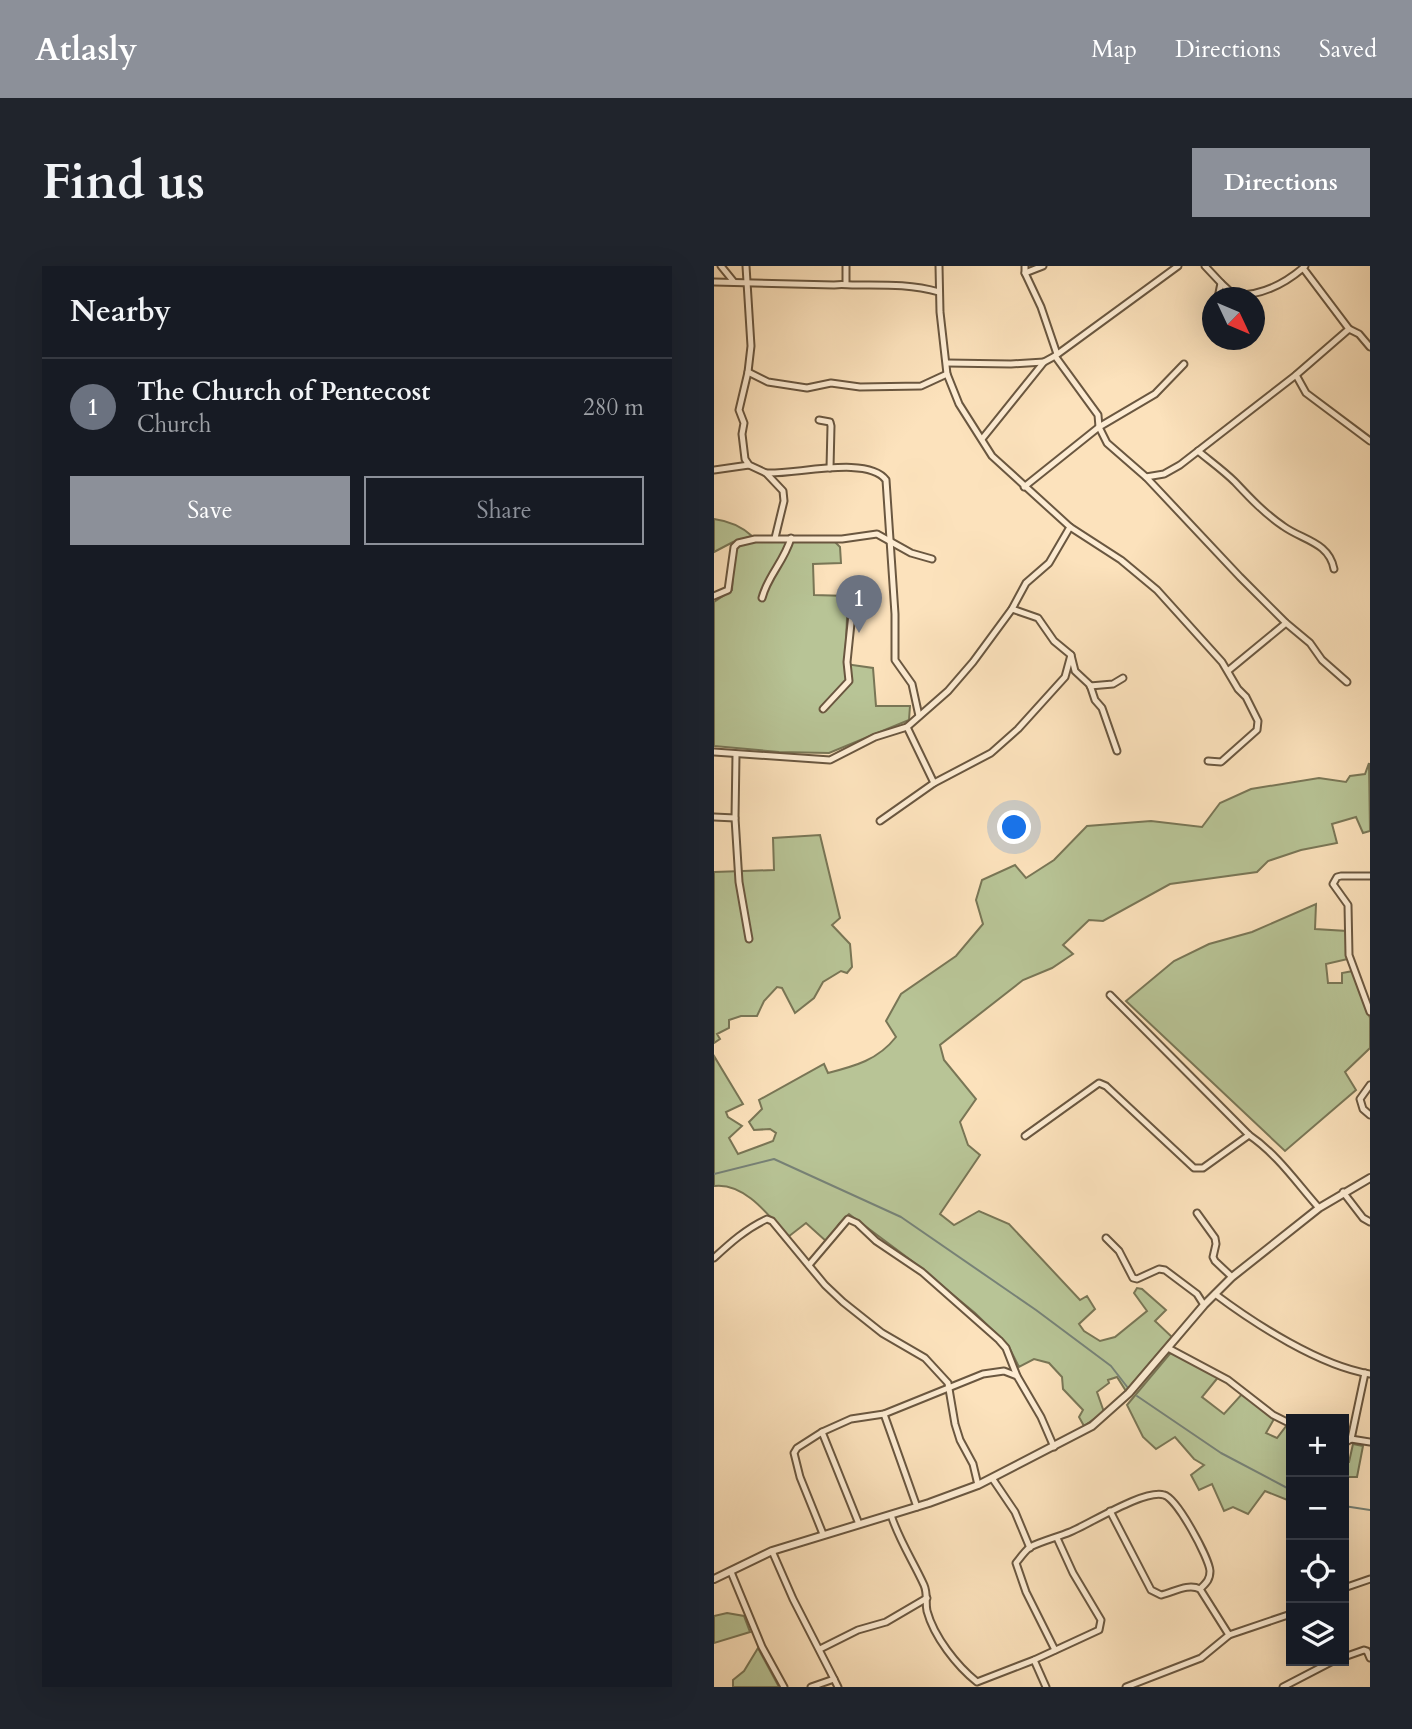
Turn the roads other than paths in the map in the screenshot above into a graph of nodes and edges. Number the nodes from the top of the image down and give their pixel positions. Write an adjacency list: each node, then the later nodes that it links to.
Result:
1 (721, 266): 11 (street)
2 (746, 266): 14 (street)
3 (846, 266): 12 (street)
4 (939, 266): 16 (street)
5 (1043, 266): 9 (street)
6 (1178, 266): 19 (street)
7 (1205, 266): 13 (street)
8 (1304, 267): 13 (street); 17 (street)
9 (1025, 269): 19 (street)
10 (714, 282): 11 (street)
11 (734, 282): 14 (street)
12 (846, 283): 14 (street); 16 (street)
13 (1221, 283): 15 (street)
14 (747, 284): 23 (street)
15 (1221, 287)
16 (939, 292): 21 (street)
17 (1349, 328): 18 (street); 25 (street)
18 (1370, 347)
19 (1056, 355): 20 (street); 27 (street)
20 (1044, 362): 21 (street); 28 (street)
21 (947, 363): 24 (street)
22 (1184, 364): 27 (street)
23 (748, 372): 24 (street); 31 (street)
24 (947, 374): 28 (street)
25 (1296, 376): 29 (street); 30 (street)
26 (819, 420): 32 (street)
27 (1099, 427): 35 (street); 36 (street)
28 (982, 439): 36 (street)
29 (1370, 441)
30 (1198, 451): 35 (street); 42 (street)
31 (749, 465): 33 (street); 34 (street)
32 (830, 468): 34 (street); 40 (street)
33 (714, 470)
34 (766, 473): 38 (street)
35 (1146, 477): 47 (street)
36 (1024, 487): 37 (street)
37 (1070, 527): 46 (street); 49 (street)
38 (775, 538): 39 (street); 43 (street)
39 (791, 538): 40 (street); 44 (street)
40 (891, 540): 41 (street); 54 (street)
41 (932, 559)
42 (1334, 569)
43 (714, 596)
44 (762, 598)
45 (853, 604): 53 (street)
46 (1012, 609): 48 (street); 54 (street)
47 (1286, 623): 49 (street); 51 (street)
48 (1071, 655): 52 (street); 60 (street)
49 (1229, 670): 59 (street)
50 (1123, 678): 52 (street)
51 (1347, 682)
52 (1090, 686): 56 (street)
53 (822, 709)
54 (919, 716): 55 (street)
55 (907, 727): 58 (street); 60 (street)
56 (1117, 751)
57 (714, 752): 58 (street)
58 (736, 755): 62 (street)
59 (1208, 761)
60 (934, 783): 63 (street)
61 (714, 817): 62 (street)
62 (735, 818): 65 (street)
63 (880, 821)
64 (1370, 876): 67 (street)
65 (749, 939)
66 (1110, 995): 70 (street)
67 (1370, 1012)
68 (1370, 1085): 69 (street)
69 (1370, 1115)
70 (1248, 1135): 71 (street); 74 (street)
71 (1025, 1136)
72 (1370, 1178): 73 (street)
73 (1343, 1192): 74 (street); 76 (street)
74 (1319, 1208): 80 (street)
75 (1197, 1213): 80 (street)
76 (1370, 1222)
77 (1106, 1238): 82 (street)
78 (714, 1258): 79 (street)
79 (809, 1265): 85 (street); 86 (street)
80 (1232, 1277): 81 (street)
81 (1215, 1294): 82 (street); 84 (street)
82 (1204, 1305): 83 (street)
83 (1168, 1348): 88 (street); 92 (street)
84 (1367, 1373): 90 (street)
85 (1017, 1376): 86 (street); 92 (street)
86 (950, 1389): 87 (street); 94 (street)
87 (884, 1414): 89 (street); 95 (street)
88 (1286, 1422)
89 (822, 1432): 98 (street); 99 (street)
90 (1351, 1438): 91 (street)
91 (1370, 1442)
92 (1054, 1447): 93 (street)
93 (992, 1478): 94 (street); 101 (street)
94 (978, 1485): 95 (street)
95 (918, 1507): 97 (street)
96 (1110, 1511): 100 (street); 107 (street); 107 (street)
97 (891, 1515): 98 (street); 108 (street)
98 (859, 1524): 99 (street)
99 (823, 1534): 102 (street)
100 (1057, 1538): 101 (street); 112 (street)
101 (1030, 1548): 112 (street)
102 (772, 1550): 103 (street); 111 (street)
103 (731, 1572): 104 (street); 119 (street)
104 (714, 1579)
105 (1370, 1579): 106 (street)
106 (1349, 1586)
107 (1200, 1589): 110 (street)
108 (928, 1598): 111 (street); 115 (street)
109 (1286, 1616): 110 (street)
110 (1229, 1635): 118 (street)
111 (820, 1649): 117 (street)
112 (1055, 1650): 115 (street)
113 (1369, 1653): 114 (street)
114 (1349, 1655)
115 (1034, 1660): 122 (street)
116 (1323, 1666): 125 (street)
117 (834, 1679): 120 (street); 121 (street)
118 (1144, 1679): 123 (street); 124 (street)
119 (784, 1687)
120 (811, 1687)
121 (838, 1687)
122 (1046, 1687)
123 (1126, 1687)
124 (1148, 1687)
125 (1283, 1687)

